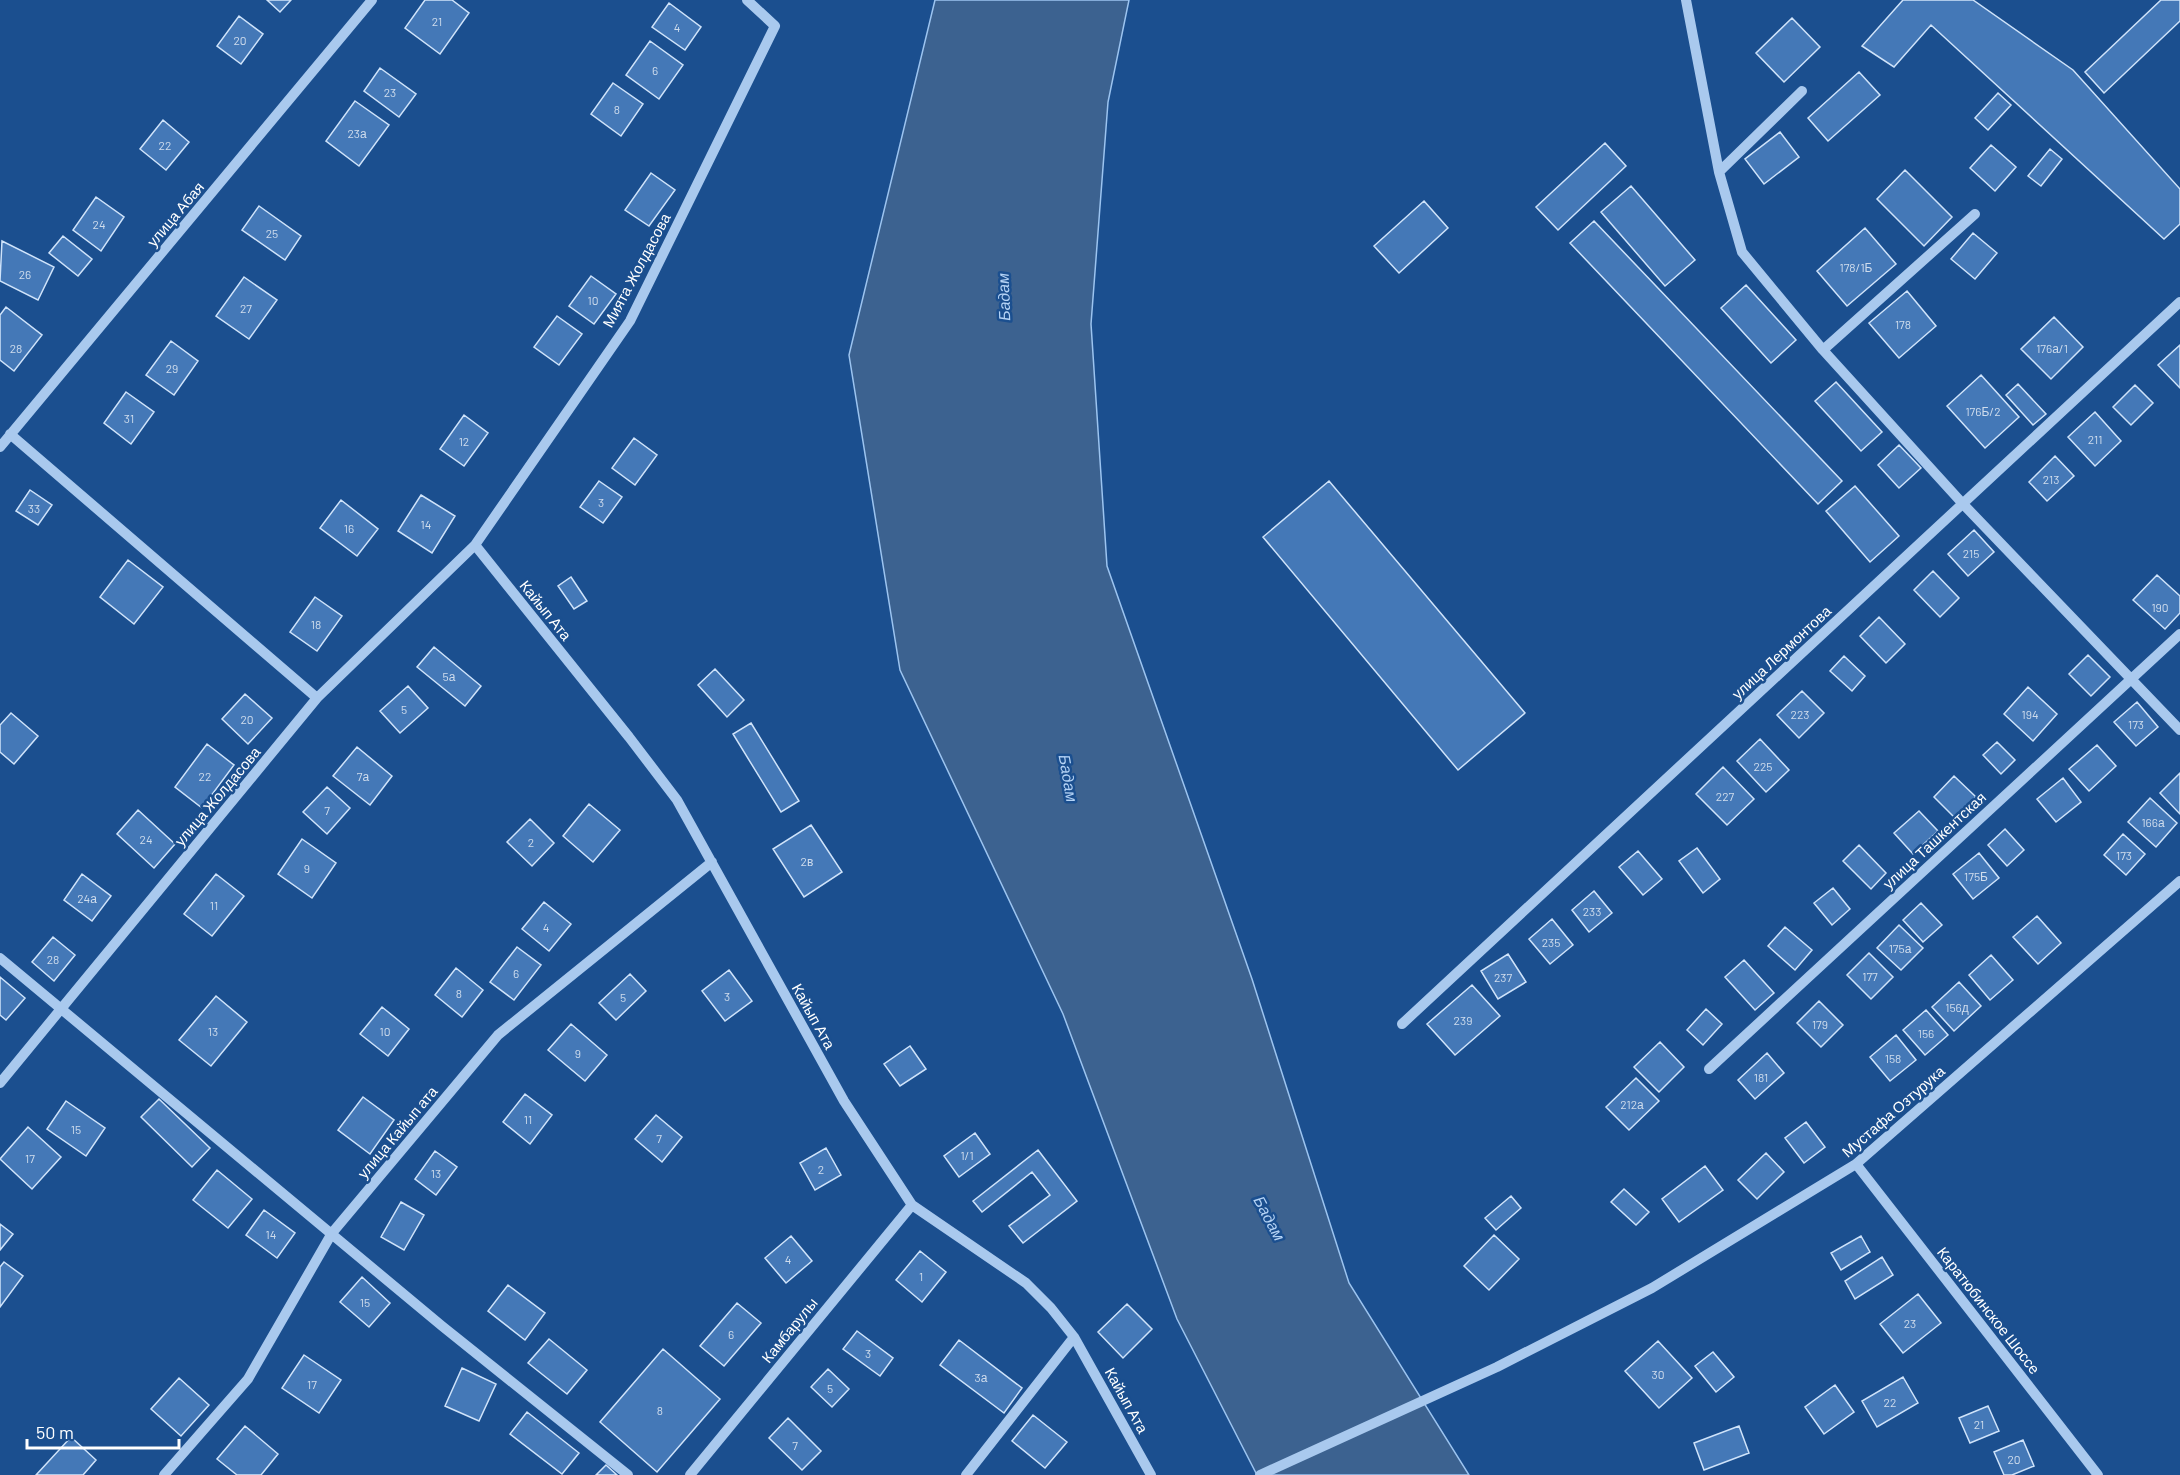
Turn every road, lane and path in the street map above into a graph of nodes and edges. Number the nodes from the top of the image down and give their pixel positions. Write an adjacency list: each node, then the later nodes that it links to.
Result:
1 (372, 0): 9 (street, улица Абая)
2 (747, 0): 12 (street, Мията Жолдасова)
3 (1686, 0): 5 (street)
4 (1802, 91): 5 (street)
5 (1719, 172): 8 (street)
6 (1975, 214): 8 (street)
7 (2180, 302): 11 (street, улица Лермонтова)
8 (1823, 350): 11 (street)
9 (10, 434): 10 (street, улица Абая); 15 (street)
10 (0, 447)
11 (1963, 504): 14 (street); 21 (street, улица Лермонтова)
12 (475, 545): 15 (street, улица Жолдасова); 17 (street, Кайып Ата)
13 (2180, 634): 14 (street, улица Ташкентская)
14 (2131, 679): 16 (street); 22 (street, улица Ташкентская)
15 (317, 698): 20 (street, улица Жолдасова)
16 (2180, 730)
17 (712, 862): 25 (street, Кайып Ата); 26 (street, улица Кайып ата)
18 (2180, 881): 24 (street, Мустафа Озтурука)
19 (0, 958): 20 (street)
20 (61, 1007): 23 (street, улица Жолдасова); 26 (street)
21 (1402, 1024)
22 (1709, 1069)
23 (0, 1083)
24 (1856, 1164): 33 (street, Мустафа Озтурука); 34 (street, Каратюбинское Шоссе)
25 (912, 1205): 27 (street, Кайып Ата); 30 (street, Камбарулы)
26 (332, 1233): 28 (street, улица Кайып ата); 29 (street)
27 (1074, 1337): 31 (street); 32 (street, Кайып Ата)
28 (164, 1475)
29 (628, 1475)
30 (690, 1475)
31 (966, 1475)
32 (1151, 1475)
33 (1260, 1475)
34 (2098, 1475)

